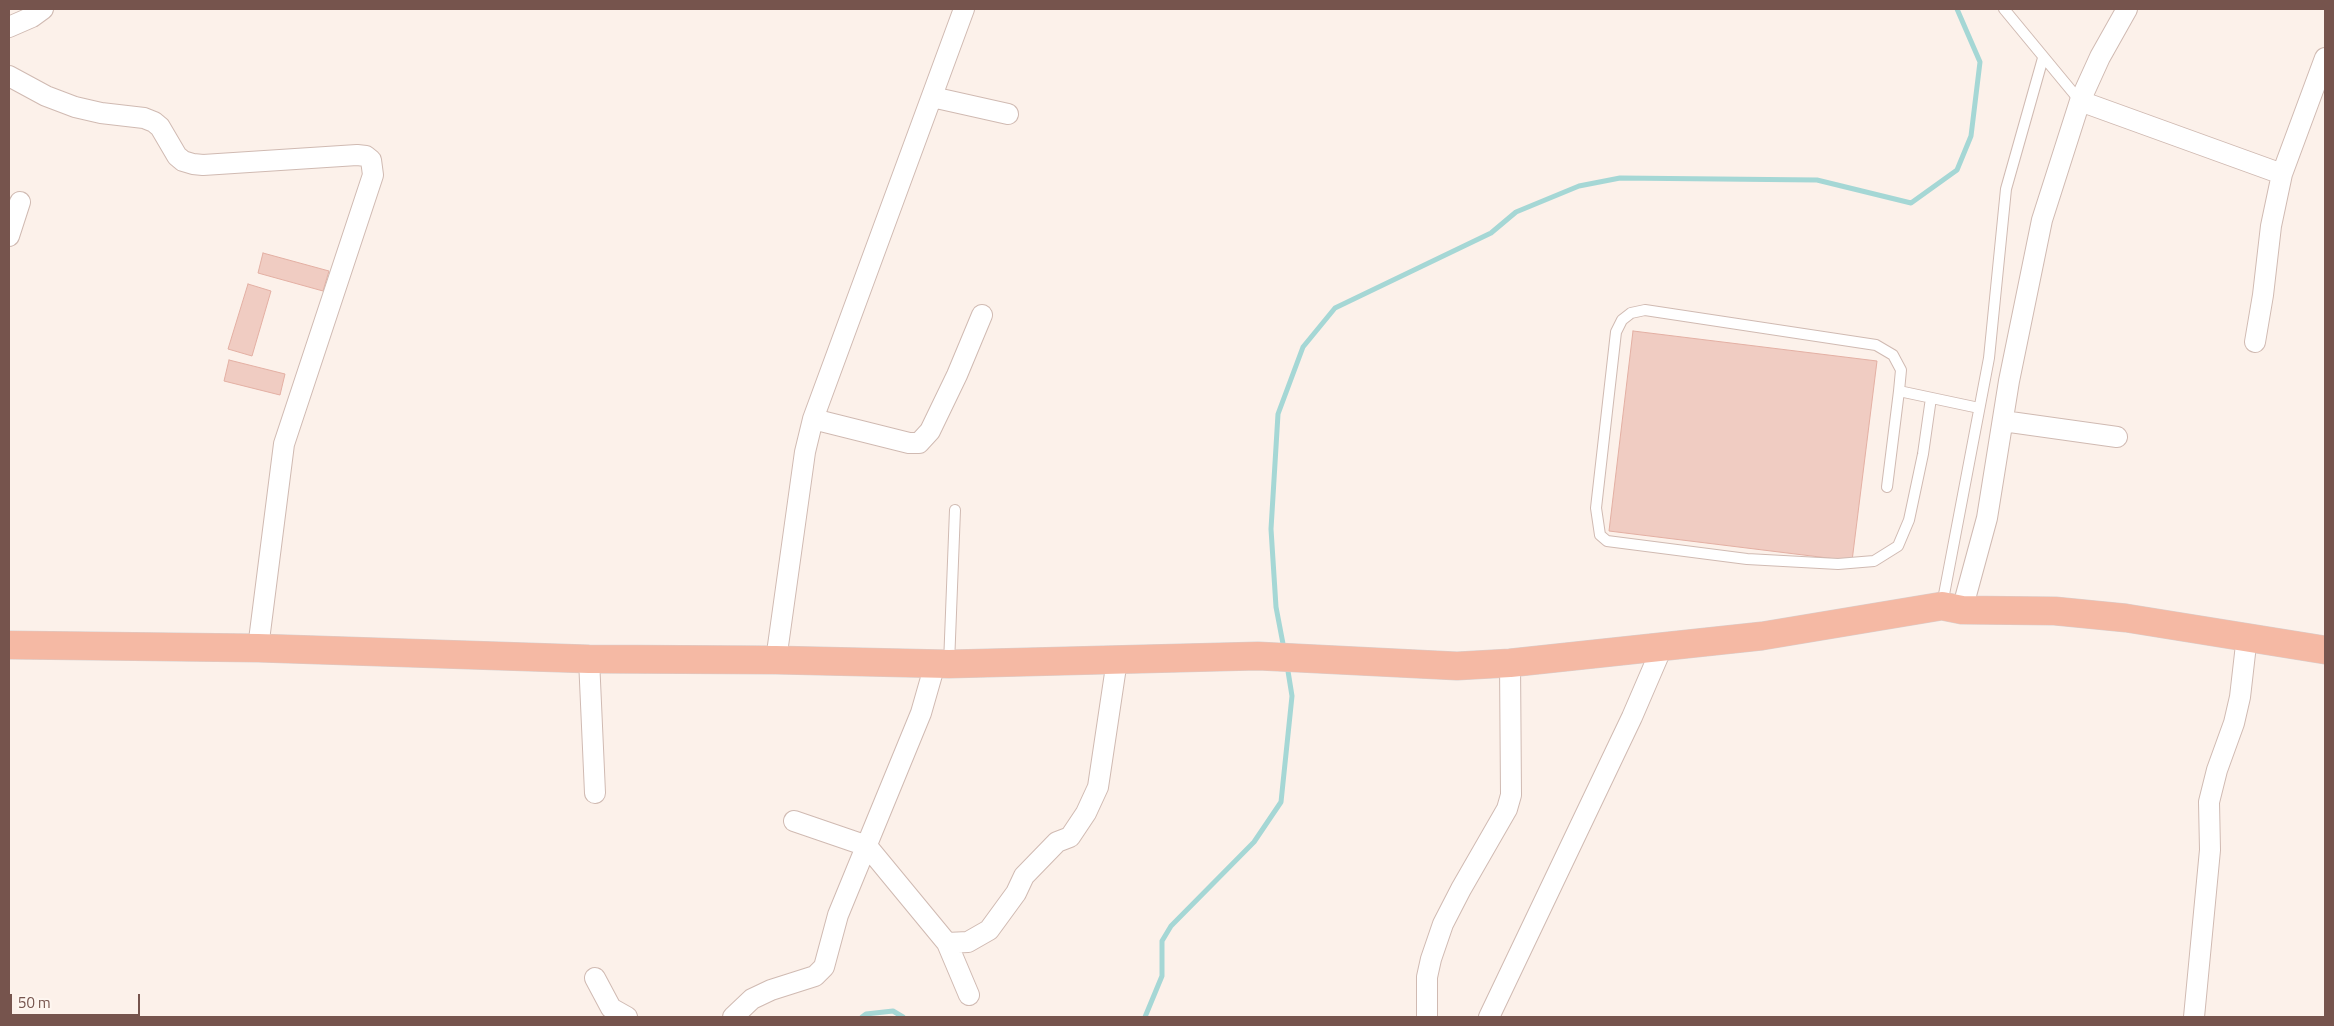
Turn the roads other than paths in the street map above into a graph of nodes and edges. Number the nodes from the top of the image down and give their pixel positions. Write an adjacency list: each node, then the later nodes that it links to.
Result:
1 (43, 9): 5 (street)
2 (964, 9): 9 (street)
3 (2004, 9): 6 (lane)
4 (2127, 9): 10 (street)
5 (9, 27)
6 (2043, 58): 10 (lane); 19 (lane)
7 (2325, 58): 12 (street)
8 (9, 76): 29 (street)
9 (932, 97): 11 (street); 20 (street)
10 (2080, 101): 12 (street); 21 (street)
11 (1008, 114)
12 (2282, 174): 16 (street)
13 (20, 202): 14 (street)
14 (9, 236)
15 (982, 315): 20 (street)
16 (2255, 342)
17 (1899, 391): 18 (lane); 18 (lane); 23 (lane)
18 (1931, 398): 19 (lane)
19 (1979, 408): 25 (lane)
20 (813, 419): 32 (street)
21 (2003, 421): 22 (street); 25 (street)
22 (2117, 437)
23 (1887, 487)
24 (955, 510): 35 (lane)
25 (1952, 608): 26 (highway); 28 (highway)
26 (2247, 636): 30 (highway); 46 (street)
27 (9, 645): 29 (highway)
28 (1663, 645): 34 (highway); 45 (street)
29 (258, 648): 31 (highway)
30 (2325, 650)
31 (589, 659): 32 (highway); 36 (street)
32 (776, 660): 35 (highway)
33 (1118, 660): 34 (highway); 35 (highway); 39 (street)
34 (1510, 663): 44 (street)
35 (942, 664): 38 (street)
36 (595, 793)
37 (794, 821): 38 (street)
38 (867, 846): 39 (street); 43 (street)
39 (948, 943): 41 (street)
40 (595, 978): 42 (street)
41 (969, 995)
42 (627, 1017)
43 (733, 1017)
44 (1427, 1017)
45 (1489, 1017)
46 (2194, 1017)

